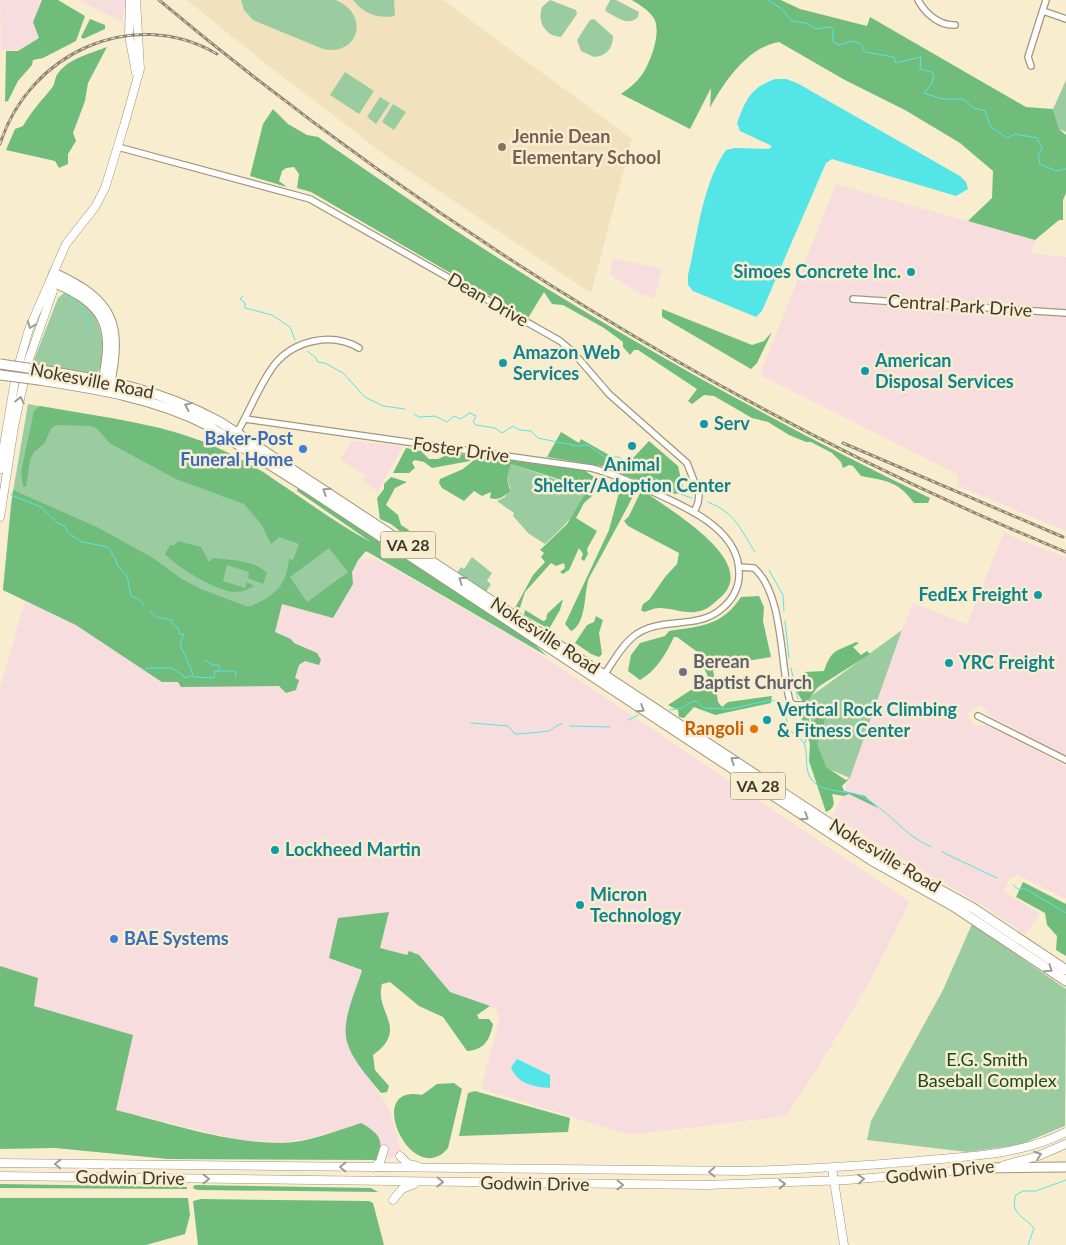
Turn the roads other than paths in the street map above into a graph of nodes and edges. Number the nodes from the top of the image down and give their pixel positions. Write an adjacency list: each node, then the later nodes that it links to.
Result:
1 (130, 0): 9 (main road)
2 (136, 0): 9 (main road)
3 (918, 0): 7 (street)
4 (1046, 0): 5 (street)
5 (1043, 11): 6 (street); 8 (street)
6 (1066, 19)
7 (955, 25)
8 (1031, 66)
9 (137, 75): 10 (main road)
10 (118, 147): 11 (main road); 23 (street, Dean Drive)
11 (52, 277): 17 (highway); 22 (main road, one-way to 22); 24 (main road, one-way to 11)
12 (853, 299): 13 (street, Central Park Drive)
13 (1066, 313)
14 (359, 348): 19 (street)
15 (0, 364): 17 (highway, Nokesville Road / VA 28, bridge)
16 (0, 375): 18 (highway, Nokesville Road / VA 28, bridge)
17 (107, 380): 18 (highway); 20 (highway, Nokesville Road / VA 28, one-way to 17)
18 (105, 390): 21 (highway, Nokesville Road / VA 28)
19 (246, 420): 20 (street); 23 (street, Foster Drive)
20 (237, 432): 21 (street); 26 (highway, Nokesville Road / VA 28, one-way to 20)
21 (232, 440): 26 (highway, Nokesville Road / VA 28)
22 (0, 469)
23 (694, 512): 25 (street)
24 (0, 517)
25 (739, 568): 27 (street); 28 (street)
26 (484, 600): 27 (highway, Nokesville Road / VA 28)
27 (602, 678): 31 (highway, Nokesville Road / VA 28, one-way to 27); 32 (highway, Nokesville Road / VA 28, one-way to 32)
28 (808, 705)
29 (978, 716): 30 (street)
30 (1066, 760)
31 (1066, 970)
32 (1066, 981)
33 (1066, 1132): 40 (main road, Godwin Drive)
34 (1066, 1144): 41 (main road, Godwin Drive, one-way to 34)
35 (384, 1149): 39 (main road)
36 (400, 1156): 42 (main road)
37 (0, 1163): 39 (main road, Godwin Drive, one-way to 37)
38 (1066, 1167): 41 (highway)
39 (373, 1168): 42 (main road, Godwin Drive)
40 (832, 1168): 42 (main road, Godwin Drive, one-way to 42); 44 (main road)
41 (984, 1168): 44 (main road, Godwin Drive, one-way to 41)
42 (426, 1169)
43 (0, 1176): 45 (main road, Godwin Drive, one-way to 45)
44 (833, 1181): 45 (main road, Godwin Drive, one-way to 44); 47 (main road)
45 (423, 1182): 46 (main road)
46 (393, 1200)
47 (844, 1245)

